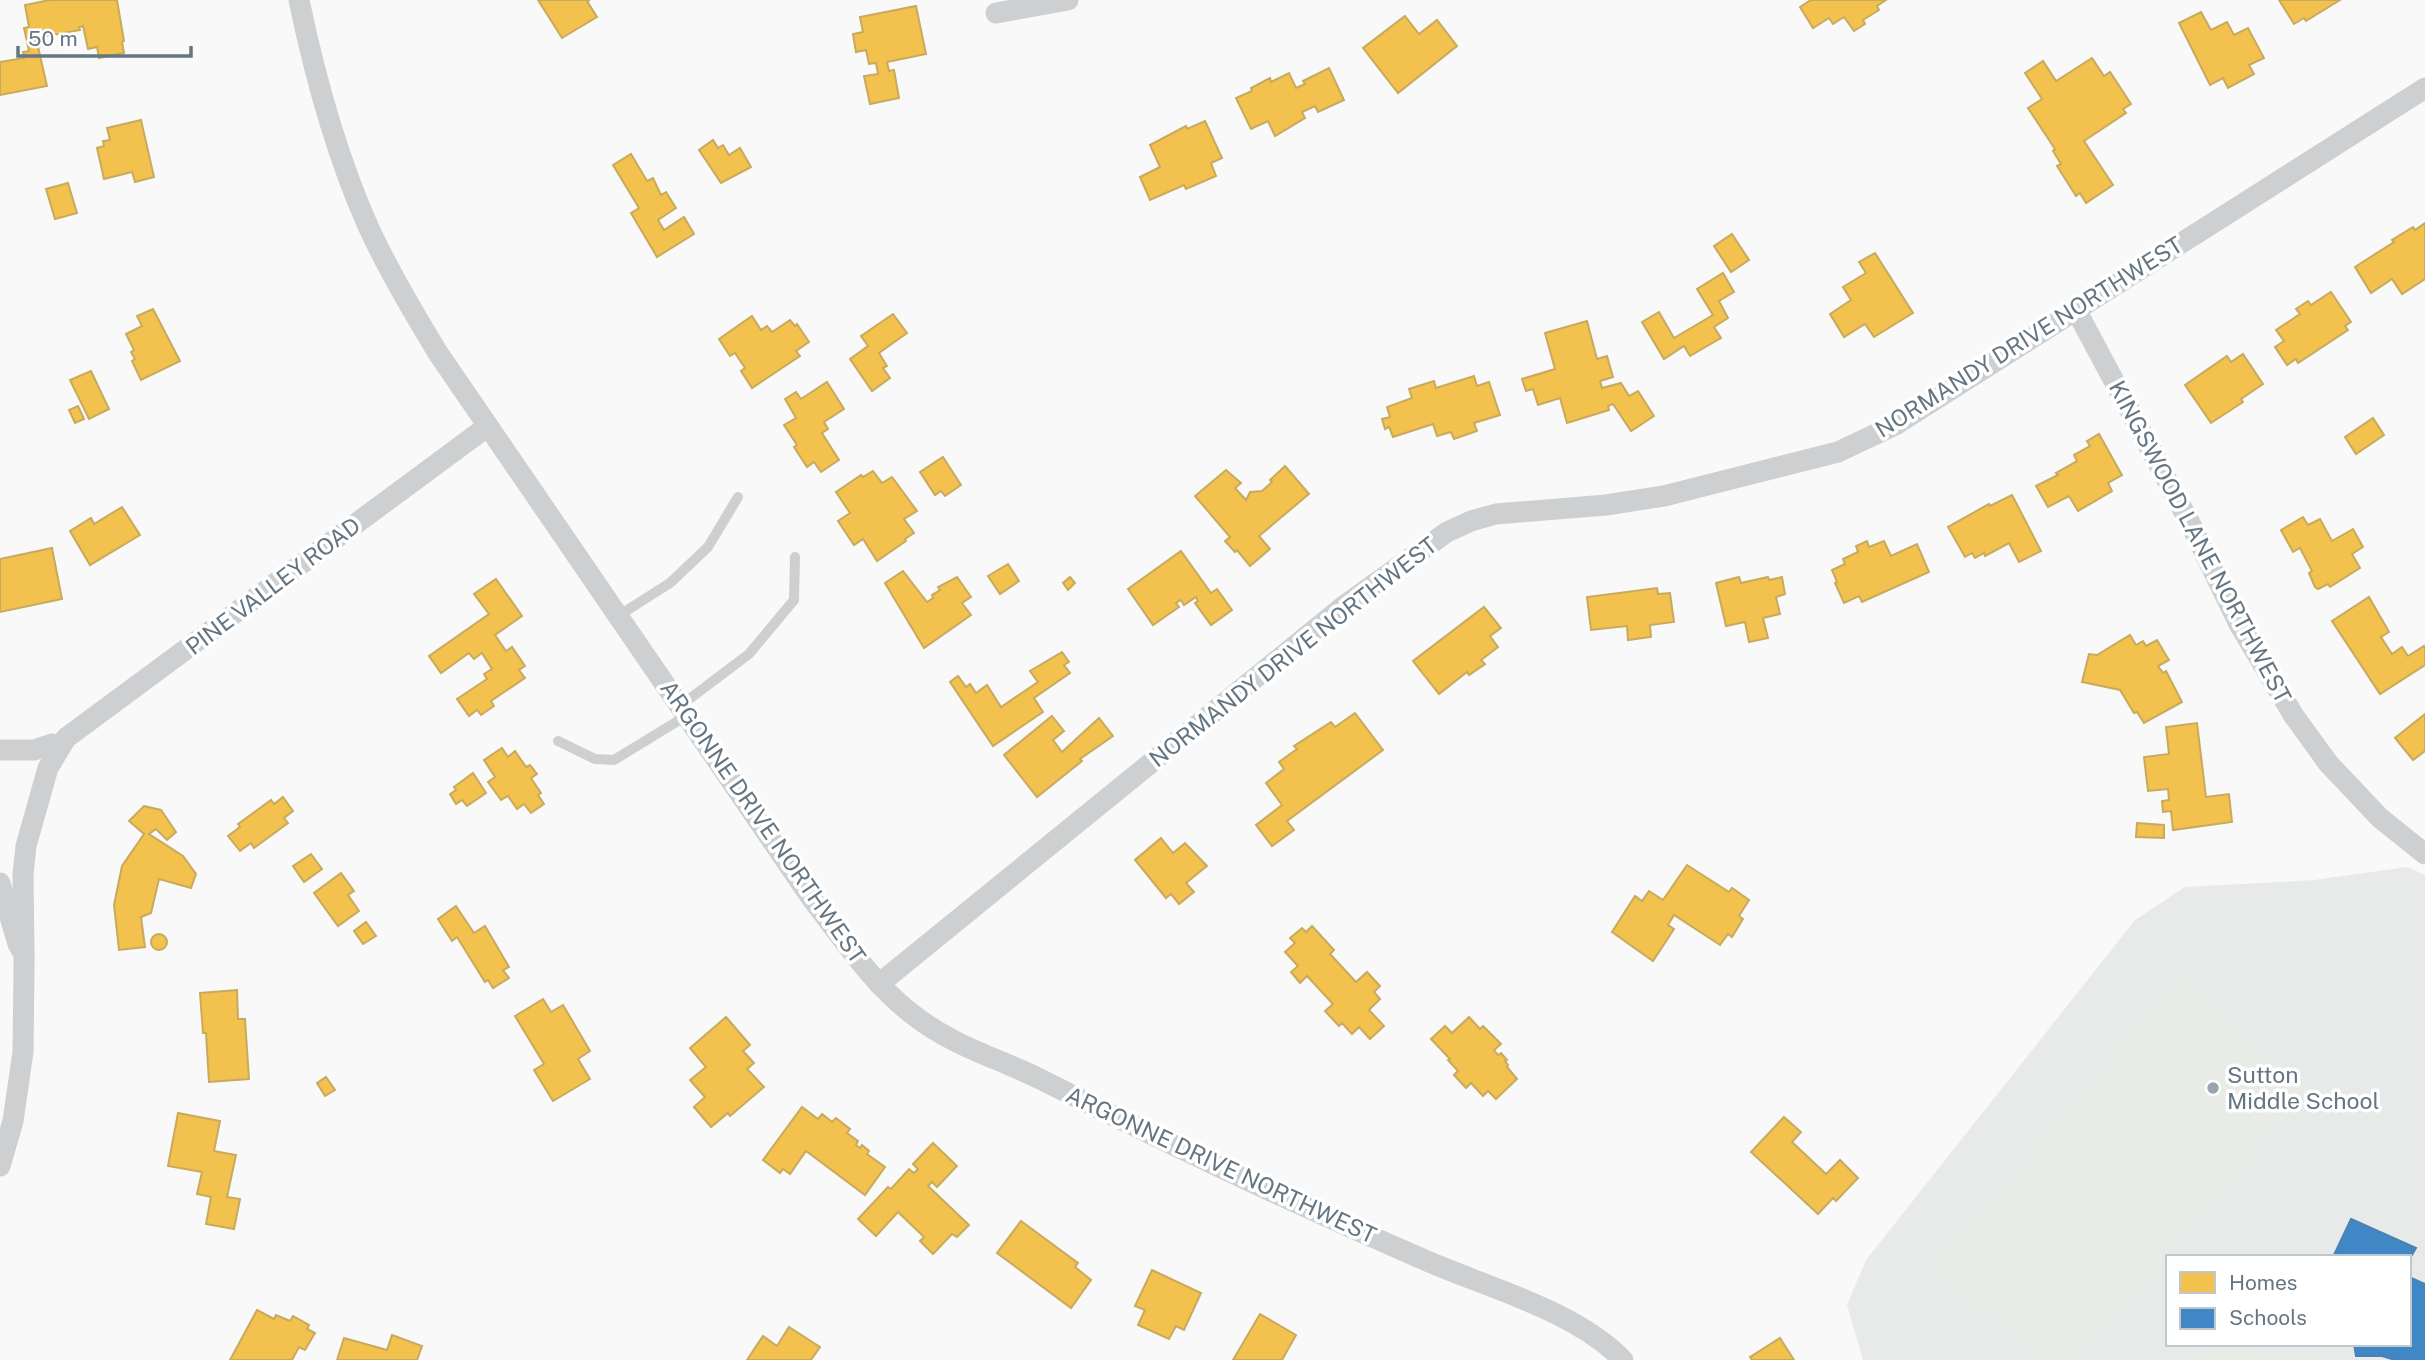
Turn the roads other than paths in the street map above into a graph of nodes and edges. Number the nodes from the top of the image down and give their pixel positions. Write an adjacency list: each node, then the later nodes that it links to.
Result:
1 (299, 0): 6 (street, ARGONNE DRIVE NORTHWEST)
2 (1068, 0): 3 (street)
3 (996, 13)
4 (2425, 88): 5 (street, NORMANDY DRIVE NORTHWEST)
5 (2076, 310): 14 (street, KINGSWOOD LANE NORTHWEST); 17 (street, NORMANDY DRIVE NORTHWEST)
6 (488, 426): 9 (street, ARGONNE DRIVE NORTHWEST); 12 (street, PINE VALLEY ROAD)
7 (738, 497): 9 (lane)
8 (795, 557): 10 (lane)
9 (618, 616): 10 (street, ARGONNE DRIVE NORTHWEST)
10 (683, 711): 11 (lane); 17 (street, ARGONNE DRIVE NORTHWEST)
11 (558, 741)
12 (59, 747): 13 (street); 16 (street)
13 (0, 750)
14 (2425, 854)
15 (0, 883): 16 (street)
16 (24, 954): 18 (street)
17 (879, 984): 19 (street, ARGONNE DRIVE NORTHWEST)
18 (0, 1166)
19 (1623, 1360)

